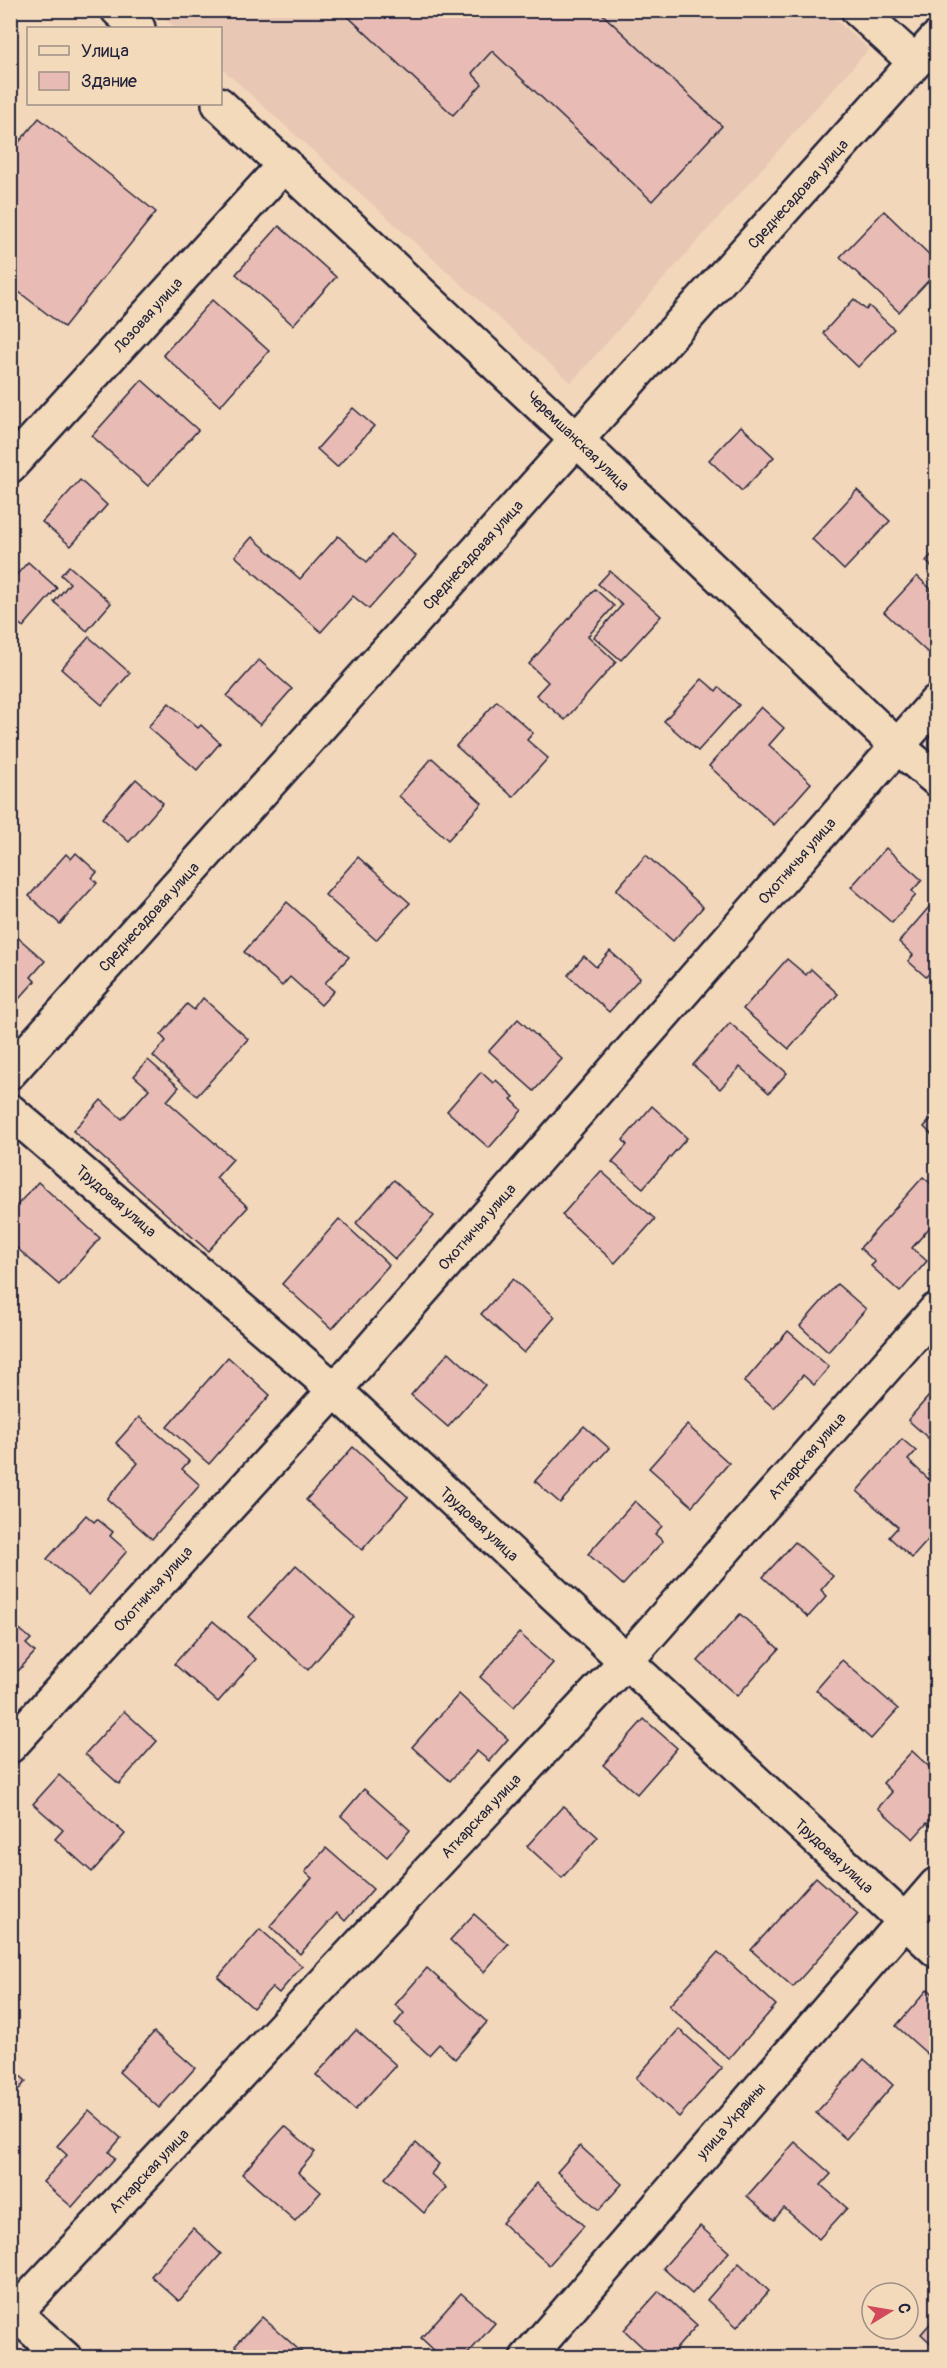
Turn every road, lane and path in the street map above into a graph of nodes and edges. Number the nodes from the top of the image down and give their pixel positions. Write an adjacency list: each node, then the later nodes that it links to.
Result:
1 (118, 10): 3 (street)
2 (858, 10): 4 (street)
3 (137, 27)
4 (926, 51): 7 (street, Среднесадовая улица)
5 (220, 105): 6 (street, Черемшанская улица)
6 (285, 164): 7 (street, Черемшанская улица); 8 (street, Лозовая улица)
7 (577, 440): 10 (street, Черемшанская улица); 12 (street, Среднесадовая улица)
8 (10, 466)
9 (936, 702): 10 (street, Охотничья улица)
10 (897, 746): 11 (street, Черемшанская улица); 15 (street, Охотничья улица)
11 (936, 779)
12 (10, 1072)
13 (10, 1111): 15 (street, Трудовая улица)
14 (936, 1310): 16 (street, Аткарская улица)
15 (335, 1390): 16 (street, Трудовая улица); 17 (street, Охотничья улица)
16 (626, 1661): 19 (street, Трудовая улица); 21 (street, Аткарская улица)
17 (10, 1746)
18 (936, 1885): 19 (street, улица Украины)
19 (904, 1921): 20 (street, Трудовая улица); 23 (street, улица Украины)
20 (936, 1950)
21 (13, 2311): 22 (street)
22 (65, 2358)
23 (527, 2358)

